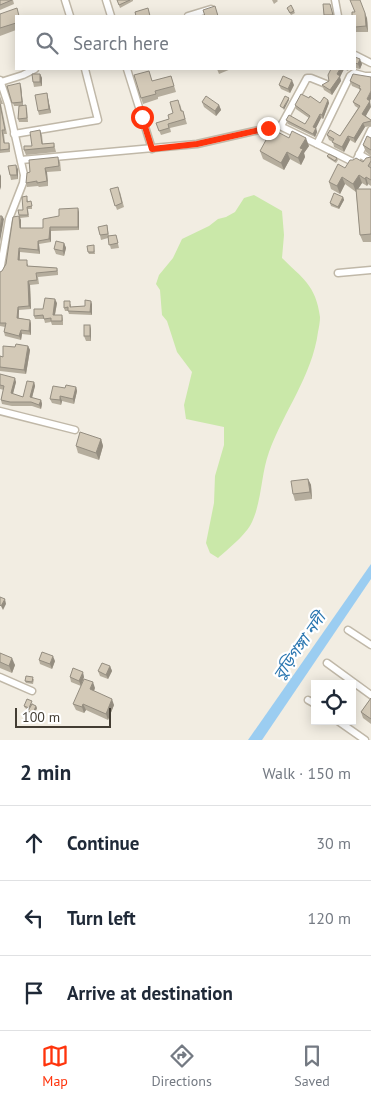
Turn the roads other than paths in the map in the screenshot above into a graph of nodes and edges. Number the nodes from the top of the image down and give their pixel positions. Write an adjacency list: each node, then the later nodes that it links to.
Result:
1 (65, 0): 5 (street)
2 (106, 0): 6 (street)
3 (335, 0): 8 (street)
4 (212, 8): 7 (street)
5 (70, 15)
6 (111, 15)
7 (191, 15)
8 (338, 15)
9 (356, 56): 10 (street)
10 (371, 63)
11 (33, 70): 15 (street)
12 (85, 70): 19 (street)
13 (127, 70): 21 (street)
14 (371, 76): 20 (street)
15 (0, 81): 19 (street)
16 (326, 84): 20 (street)
17 (268, 128): 21 (street)
18 (371, 130): 22 (street)
19 (14, 134): 23 (street)
20 (317, 144): 22 (street)
21 (152, 149): 23 (street)
22 (359, 154): 24 (street)
23 (21, 160): 26 (street)
24 (371, 161)
25 (371, 270): 27 (street)
26 (0, 271)
27 (338, 273)
28 (0, 411): 29 (street)
29 (74, 430)
30 (348, 630): 31 (street)
31 (371, 645)
32 (327, 663): 35 (street)
33 (0, 676): 34 (street)
34 (32, 690)
35 (371, 695)
36 (308, 700): 37 (street)
37 (311, 702)
38 (344, 725): 39 (street)
39 (365, 740)

